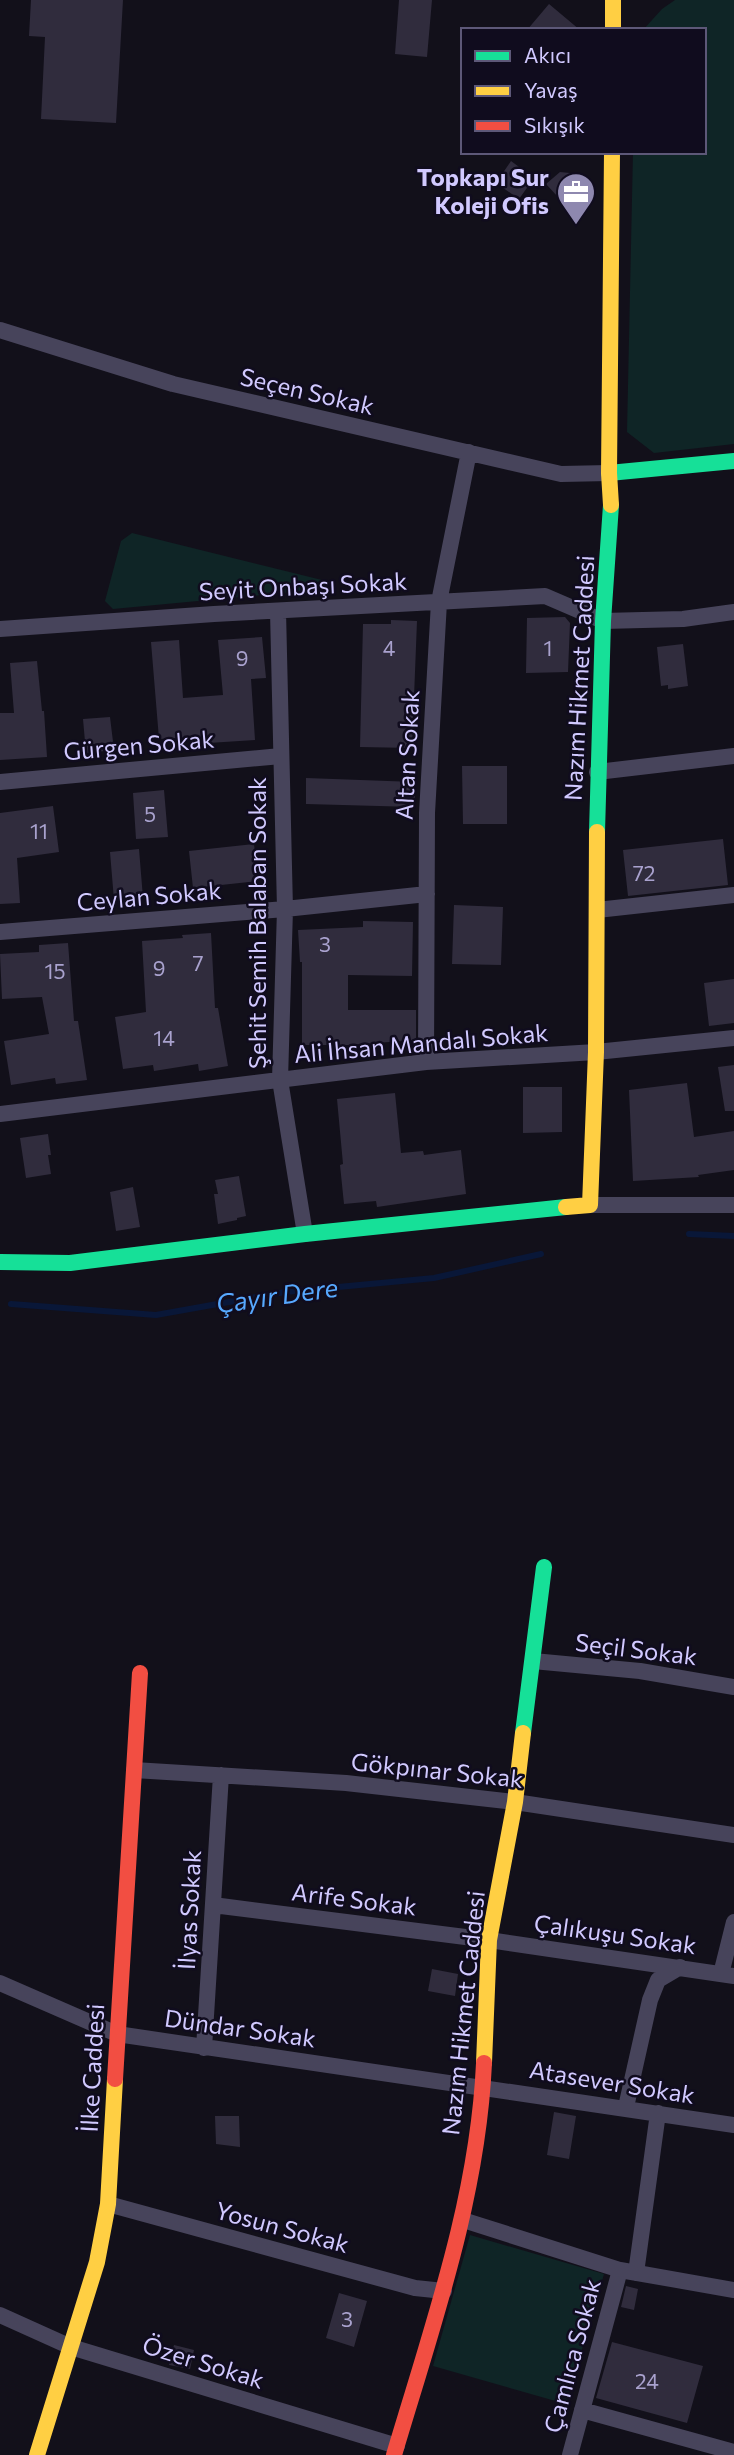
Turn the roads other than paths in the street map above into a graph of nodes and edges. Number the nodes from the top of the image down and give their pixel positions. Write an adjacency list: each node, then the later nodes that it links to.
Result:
1 (613, 0): 2 (street)
2 (613, 28)
3 (612, 154): 7 (street, Nazım Hikmet Caddesi)
4 (0, 330): 5 (street, Seçen Sokak)
5 (469, 452): 7 (street, Seçen Sokak); 8 (street, Altan Sokak)
6 (734, 461): 7 (street)
7 (609, 473): 11 (street, Nazım Hikmet Caddesi)
8 (439, 602): 9 (street, Seyit Onbaşı Sokak); 11 (street, Seyit Onbaşı Sokak); 17 (street, Altan Sokak)
9 (278, 611): 12 (street, Seyit Onbaşı Sokak); 14 (street, Şehit Semih Balaban Sokak)
10 (734, 612): 11 (street)
11 (603, 621): 15 (street, Nazım Hikmet Caddesi)
12 (0, 629)
13 (734, 755): 15 (street)
14 (281, 756): 16 (street, Gürgen Sokak); 19 (street, Şehit Semih Balaban Sokak)
15 (597, 772): 20 (street, Nazım Hikmet Caddesi)
16 (0, 782)
17 (427, 894): 19 (street, Ceylan Sokak); 24 (street, Altan Sokak)
18 (734, 895): 20 (street)
19 (285, 909): 21 (street, Ceylan Sokak); 25 (street, Şehit Semih Balaban Sokak)
20 (597, 910): 23 (street, Nazım Hikmet Caddesi)
21 (0, 932)
22 (734, 1038): 23 (street, Ali İhsan Mandalı Sokak)
23 (596, 1052): 24 (street, Ali İhsan Mandalı Sokak); 27 (street, Nazım Hikmet Caddesi)
24 (426, 1062): 25 (street, Ali İhsan Mandalı Sokak)
25 (280, 1080): 26 (street, Ali İhsan Mandalı Sokak); 29 (street, Şehit Semih Balaban Sokak)
26 (0, 1114)
27 (590, 1205): 28 (street); 29 (street)
28 (734, 1205)
29 (305, 1234): 30 (street)
30 (0, 1262)
31 (544, 1567): 32 (street, Nazım Hikmet Caddesi)
32 (533, 1661): 34 (street, Seçil Sokak); 37 (street, Nazım Hikmet Caddesi)
33 (140, 1673): 35 (street, İlke Caddesi)
34 (734, 1687)
35 (134, 1770): 36 (street, Gökpınar Sokak); 45 (street, İlke Caddesi)
36 (221, 1775): 37 (street, Gökpınar Sokak); 39 (street, İlyas Sokak)
37 (515, 1801): 38 (street, Gökpınar Sokak); 41 (street, Nazım Hikmet Caddesi)
38 (734, 1835)
39 (213, 1905): 41 (street, Arife Sokak); 46 (street, İlyas Sokak)
40 (734, 1922): 43 (street)
41 (489, 1940): 42 (street, Çalıkuşu Sokak); 47 (street, Nazım Hikmet Caddesi)
42 (680, 1967): 43 (street, Çalıkuşu Sokak); 48 (street)
43 (728, 1975)
44 (0, 1983): 45 (street, Dündar Sokak)
45 (117, 2034): 46 (street, Dündar Sokak); 51 (street, İlke Caddesi)
46 (204, 2048): 47 (street, Dündar Sokak)
47 (483, 2087): 48 (street, Atasever Sokak); 52 (street, Nazım Hikmet Caddesi)
48 (626, 2107): 49 (street, Atasever Sokak)
49 (657, 2113): 50 (street, Atasever Sokak); 54 (street)
50 (734, 2125)
51 (108, 2204): 56 (street, Yosun Sokak); 58 (street, İlke Caddesi)
52 (463, 2220): 53 (street); 56 (street, Nazım Hikmet Caddesi)
53 (620, 2270): 54 (street); 59 (street, Çamlıca Sokak)
54 (636, 2273): 55 (street)
55 (734, 2290)
56 (443, 2291): 60 (street, Nazım Hikmet Caddesi)
57 (0, 2315): 58 (street, Özer Sokak)
58 (71, 2347): 60 (street, Özer Sokak); 62 (street, İlke Caddesi)
59 (582, 2410): 61 (street); 63 (street, Çamlıca Sokak)
60 (395, 2451)
61 (734, 2452)
62 (37, 2455)
63 (570, 2455)

